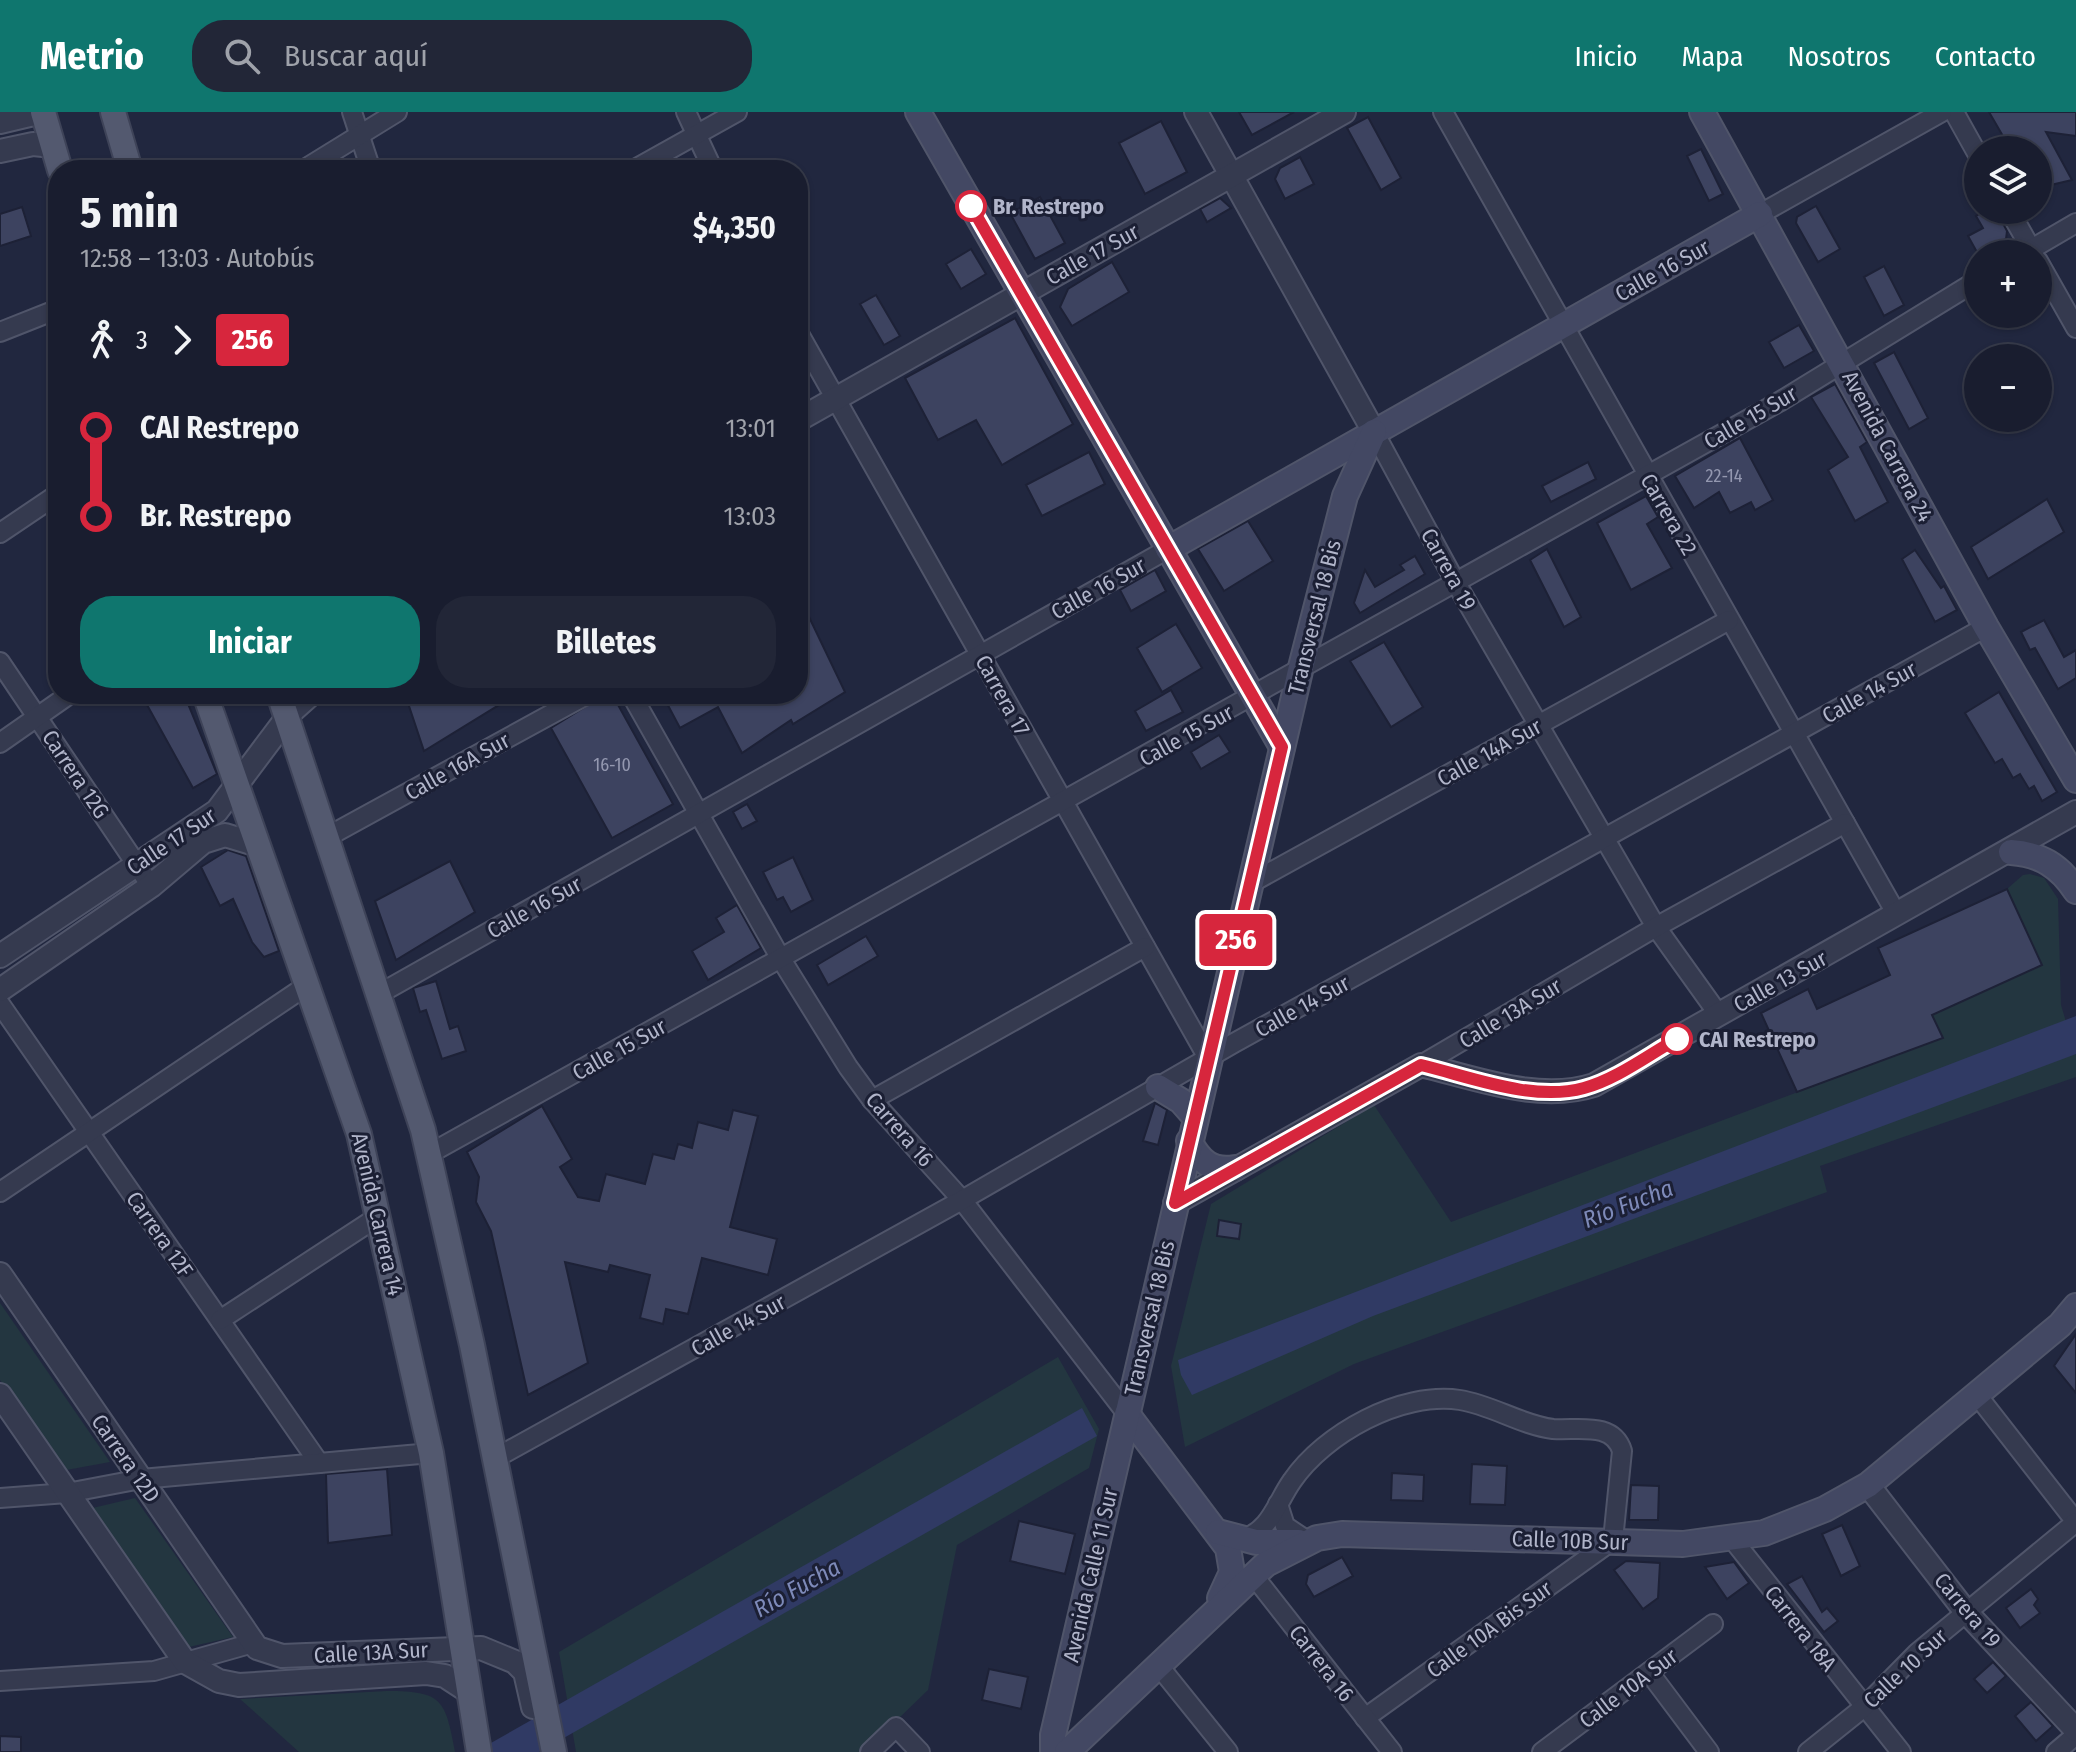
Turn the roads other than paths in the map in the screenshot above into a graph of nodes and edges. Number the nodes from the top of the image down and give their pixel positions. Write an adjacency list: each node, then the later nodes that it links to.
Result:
1 (43, 112): 14 (street); 18 (main road)
2 (113, 112): 21 (main road)
3 (352, 112): 16 (street)
4 (397, 112): 16 (street)
5 (686, 112): 15 (street)
6 (737, 112): 15 (street)
7 (918, 112): 32 (main road)
8 (1196, 112): 26 (street, Carrera 19)
9 (1344, 112): 26 (street, Calle 17 Sur)
10 (1443, 112): 34 (street, Carrera 22)
11 (1702, 112): 27 (main road, Avenida Carrera 24)
12 (1942, 112): 27 (street, Calle 16 Sur)
13 (1954, 112): 17 (street)
14 (0, 122)
15 (696, 135): 24 (street); 25 (street)
16 (359, 136): 22 (street); 23 (street)
17 (1967, 136)
18 (53, 146): 19 (street); 20 (main road)
19 (0, 151)
20 (57, 160)
21 (127, 160)
22 (319, 160)
23 (367, 160)
24 (651, 160)
25 (708, 160)
26 (1232, 177): 32 (street, Calle 17 Sur); 41 (street, Carrera 19)
27 (1760, 214): 34 (main road, Calle 16 Sur); 38 (main road, Avenida Carrera 24)
28 (2076, 223): 29 (street)
29 (2052, 240)
30 (2052, 288): 35 (street)
31 (1964, 289): 38 (street, Calle 15 Sur)
32 (1021, 295): 39 (street, Calle 17 Sur); 45 (main road)
33 (48, 313): 36 (street)
34 (1562, 326): 41 (main road, Calle 16 Sur); 42 (street, Carrera 22)
35 (2076, 328)
36 (0, 332)
37 (808, 350): 39 (street, Carrera 17)
38 (1843, 362): 42 (street, Calle 15 Sur); 48 (main road, Avenida Carrera 24)
39 (836, 399): 40 (street, Calle 17 Sur); 49 (street, Carrera 17)
40 (808, 414)
41 (1374, 432): 45 (main road, Calle 16 Sur); 46 (street, Carrera 19); 51 (main road, Transversal 18 Bis)
42 (1647, 476): 46 (street, Calle 15 Sur); 47 (street, Carrera 22)
43 (48, 501): 44 (street)
44 (0, 533)
45 (1168, 549): 49 (street, Calle 16 Sur); 52 (main road)
46 (1456, 583): 51 (street, Calle 15 Sur); 61 (street, Carrera 19)
47 (1729, 620): 61 (street, Calle 14A Sur); 62 (street, Carrera 22)
48 (1986, 627): 62 (street, Calle 14 Sur); 65 (main road, Avenida Carrera 24)
49 (980, 655): 67 (street, Carrera 17); 69 (street, Calle 16 Sur)
50 (0, 662): 59 (street, Carrera 12G)
51 (1300, 671): 52 (street, Calle 15 Sur); 64 (main road, Transversal 18 Bis)
52 (1253, 697): 64 (main road); 67 (street, Calle 15 Sur)
53 (57, 704): 59 (street)
54 (208, 704): 66 (main road, Avenida Carrera 14)
55 (282, 704): 60 (main road)
56 (301, 704): 60 (street, Calle 17 Sur)
57 (570, 704): 71 (street, Calle 16A Sur)
58 (636, 704): 69 (street, Carrera 16)
59 (39, 717): 63 (street); 75 (street, Carrera 12G)
60 (287, 718): 66 (street, Calle 17 Sur); 71 (main road)
61 (1539, 724): 72 (street, Carrera 19); 76 (street, Calle 14A Sur)
62 (1794, 734): 70 (street, Carrera 22); 72 (street, Calle 14 Sur)
63 (0, 743)
64 (1282, 747): 76 (main road, Transversal 18 Bis)
65 (2076, 780)
66 (237, 787): 73 (main road, Avenida Carrera 14); 75 (street, Calle 17 Sur)
67 (1064, 802): 81 (street, Carrera 17); 83 (street, Calle 15 Sur)
68 (2076, 812): 74 (street, Calle 13 Sur)
69 (697, 814): 83 (street, Carrera 16); 86 (street, Calle 16 Sur)
70 (1845, 823): 79 (street, Carrera 22); 80 (street, Calle 13A Sur)
71 (327, 837): 86 (main road)
72 (1605, 838): 80 (street, Carrera 19); 89 (street, Calle 14 Sur)
73 (258, 845): 77 (street, Calle 17 Sur); 84 (main road, Avenida Carrera 14)
74 (2011, 852): 78 (main road); 79 (street, Calle 13 Sur)
75 (136, 865): 77 (street, Carrera 12G); 82 (street, Calle 17 Sur)
76 (1249, 884): 89 (main road, Transversal 18 Bis)
77 (151, 886): 85 (street, Calle 17 Sur)
78 (2076, 891)
79 (1897, 915): 88 (street, Calle 13 Sur)
80 (1656, 927): 88 (street, Carrera 19); 90 (street, Calle 13A Sur)
81 (1145, 947): 89 (street, Carrera 17); 92 (street)
82 (0, 956)
83 (781, 959): 92 (street, Carrera 16); 96 (street, Calle 15 Sur)
84 (309, 984): 94 (street); 101 (main road, Avenida Carrera 14)
85 (0, 990)
86 (379, 994): 96 (main road)
87 (0, 1004): 94 (street, Carrera 12F)
88 (1719, 1015): 90 (street, Calle 13 Sur)
89 (1208, 1058): 91 (street, Calle 14 Sur); 93 (main road, Transversal 18 Bis)
90 (1421, 1065): 97 (street, Calle 13A Sur)
91 (1158, 1087): 93 (main road); 99 (street, Calle 14 Sur)
92 (872, 1100): 99 (street, Carrera 16)
93 (1195, 1117): 95 (main road, Transversal 18 Bis)
94 (89, 1132): 98 (street); 104 (street, Carrera 12F)
95 (1189, 1141): 97 (main road); 100 (main road, Transversal 18 Bis)
96 (429, 1154): 109 (main road)
97 (1235, 1168): 100 (street, Calle 13A Sur)
98 (0, 1192)
99 (962, 1200): 107 (street, Carrera 16); 109 (street, Calle 14 Sur)
100 (1175, 1203): 107 (main road, Transversal 18 Bis)
101 (379, 1216): 104 (street); 108 (main road, Avenida Carrera 14)
102 (0, 1274): 111 (street, Carrera 12D)
103 (2075, 1310): 106 (main road, Calle 10B Sur)
104 (220, 1320): 110 (street, Carrera 12F)
105 (0, 1395): 113 (street)
106 (1977, 1395): 112 (main road, Calle 10B Sur); 116 (street)
107 (1127, 1414): 117 (main road, Carrera 16); 138 (main road, Avenida Calle 11 Sur)
108 (431, 1453): 110 (street); 127 (main road, Avenida Carrera 14)
109 (494, 1459): 133 (main road)
110 (319, 1463): 111 (street)
111 (141, 1479): 113 (street); 126 (street, Carrera 12D)
112 (1868, 1485): 121 (main road, Calle 10B Sur); 123 (street, Carrera 19)
113 (67, 1493): 114 (street); 128 (street)
114 (0, 1498)
115 (1278, 1504): 118 (street); 119 (street); 120 (street)
116 (2076, 1522): 123 (street, Calle 10 Sur)
117 (1218, 1532): 118 (main road); 124 (main road, Carrera 16)
118 (1242, 1539): 119 (main road)
119 (1311, 1539): 120 (main road, Calle 10B Sur); 122 (main road, Calle 10B Sur)
120 (1613, 1540): 121 (main road, Calle 10B Sur); 135 (street, Calle 10A Bis Sur)
121 (1733, 1540): 134 (street, Carrera 18A)
122 (1253, 1575): 124 (main road, Calle 10B Sur); 135 (street, Carrera 16)
123 (1966, 1612): 134 (street, Calle 10 Sur); 136 (street, Carrera 19)
124 (1203, 1622): 129 (main road, Calle 10B Sur)
125 (1713, 1624): 130 (street, Calle 10A Sur)
126 (253, 1643): 127 (street, Calle 13A Sur); 128 (street)
127 (462, 1648): 132 (main road, Avenida Carrera 14); 133 (street, Calle 13A Sur)
128 (185, 1662): 131 (street); 132 (street, Calle 13A Sur)
129 (1158, 1665): 138 (main road, Calle 10B Sur); 143 (street)
130 (1649, 1672): 145 (street, Calle 10A Sur); 146 (street)
131 (0, 1681)
132 (468, 1691): 137 (main road, Avenida Carrera 14)
133 (538, 1701): 139 (street); 140 (main road)
134 (1863, 1708): 147 (street, Calle 10 Sur); 148 (street, Carrera 18A)
135 (1365, 1718): 144 (street, Carrera 16)
136 (2076, 1733): 149 (street)
137 (478, 1744)
138 (1052, 1748)
139 (543, 1752)
140 (554, 1752)
141 (870, 1752): 142 (street)
142 (920, 1752)
143 (1228, 1752)
144 (1392, 1752)
145 (1542, 1752)
146 (1709, 1752)
147 (1808, 1752)
148 (1901, 1752)
149 (2056, 1752)

